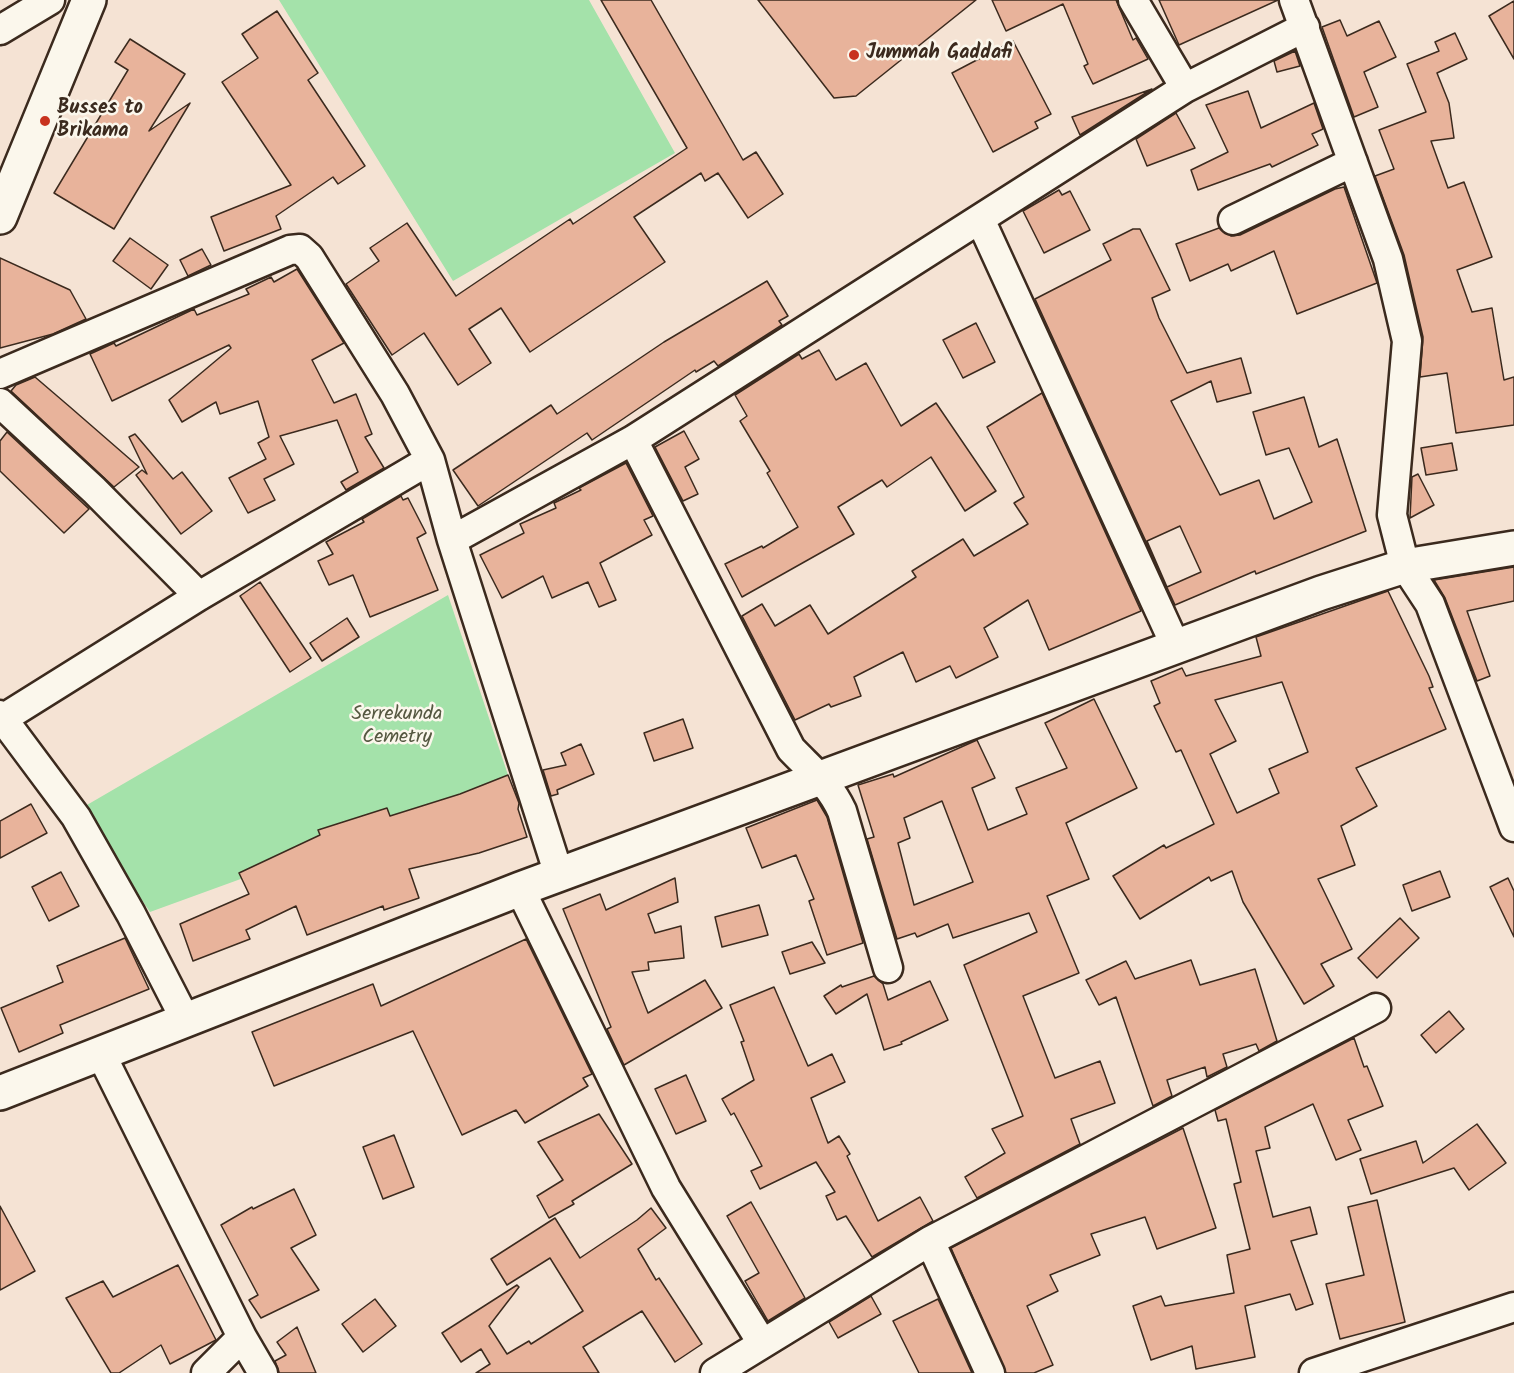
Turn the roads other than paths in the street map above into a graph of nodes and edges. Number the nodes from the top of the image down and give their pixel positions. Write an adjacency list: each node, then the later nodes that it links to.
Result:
1 (50, 0): 6 (street)
2 (89, 0): 9 (street)
3 (1133, 0): 7 (street)
4 (1294, 0): 5 (street)
5 (1305, 27): 7 (street); 8 (street)
6 (0, 30)
7 (1185, 88): 10 (street)
8 (1353, 162): 11 (street); 18 (street)
9 (0, 217)
10 (980, 219): 14 (street); 20 (street)
11 (1233, 220)
12 (0, 374): 15 (street)
13 (0, 403): 19 (street)
14 (633, 440): 16 (street); 22 (street)
15 (430, 460): 16 (street); 19 (street)
16 (452, 540): 24 (street)
17 (1514, 548): 18 (street)
18 (1405, 566): 20 (street); 23 (street)
19 (199, 596): 21 (street)
20 (1176, 647): 22 (street)
21 (2, 716): 28 (street)
22 (821, 777): 24 (street); 26 (street)
23 (1514, 827)
24 (559, 874): 25 (street)
25 (520, 889): 28 (street); 34 (street)
26 (888, 968)
27 (1376, 1008): 31 (street)
28 (185, 1019): 29 (street)
29 (100, 1052): 30 (street); 33 (street)
30 (0, 1093)
31 (930, 1241): 34 (street); 38 (street)
32 (1514, 1307): 39 (street)
33 (242, 1337): 35 (street); 36 (street)
34 (762, 1343): 37 (street)
35 (206, 1373)
36 (263, 1373)
37 (715, 1373)
38 (990, 1373)
39 (1314, 1373)

